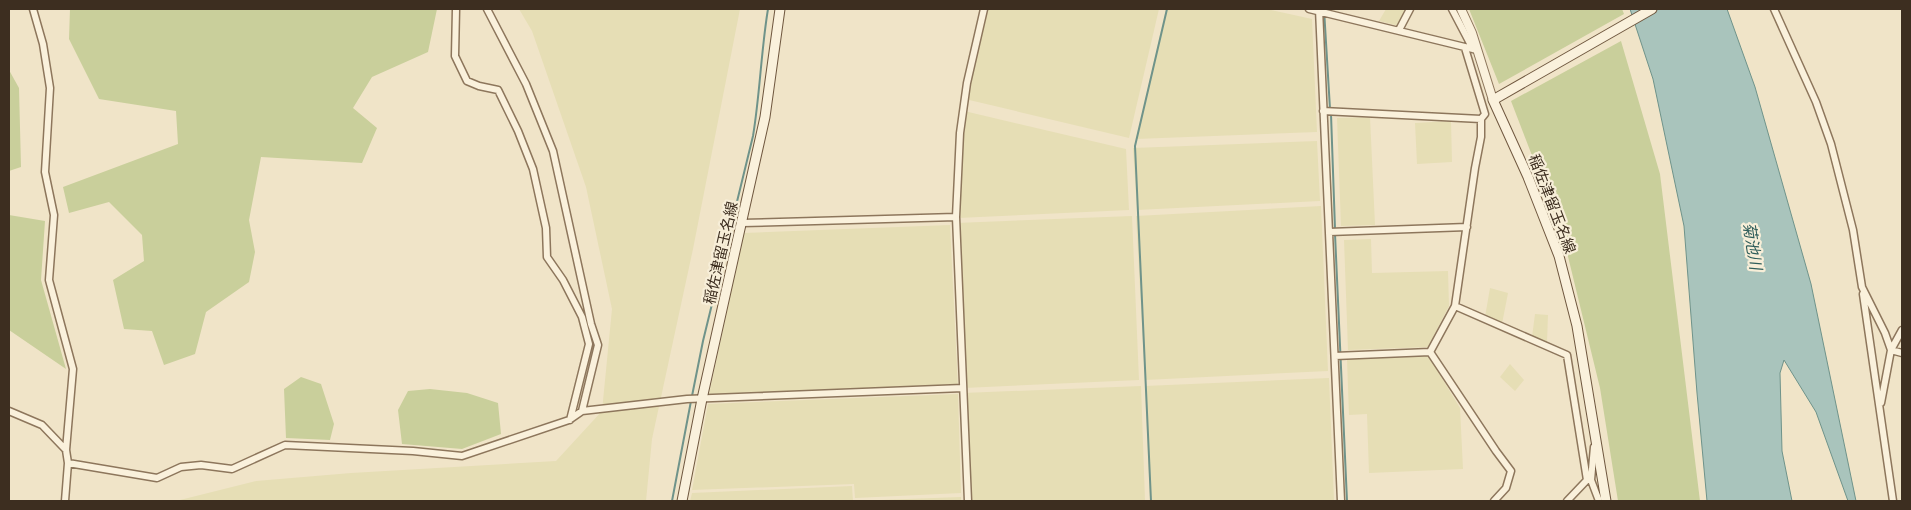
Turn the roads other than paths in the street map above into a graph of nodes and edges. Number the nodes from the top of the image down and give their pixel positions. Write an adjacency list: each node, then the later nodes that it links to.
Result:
1 (32, 9): 37 (street)
2 (456, 9): 35 (street)
3 (487, 9): 34 (street)
4 (780, 9): 20 (main road, 稲佐津留玉名線)
5 (984, 9): 19 (street)
6 (1309, 9): 12 (street)
7 (1410, 9): 13 (street)
8 (1452, 9): 15 (street)
9 (1461, 9): 15 (street)
10 (1652, 9): 16 (main road)
11 (1774, 9): 23 (street)
12 (1319, 10): 13 (street); 17 (street)
13 (1399, 30): 14 (street)
14 (1465, 48): 15 (street); 18 (street)
15 (1475, 50): 16 (street)
16 (1493, 100): 36 (main road, 稲佐津留玉名線)
17 (1324, 111): 18 (street); 22 (street)
18 (1481, 118): 21 (street)
19 (956, 216): 20 (street); 30 (street)
20 (742, 223): 31 (main road, 稲佐津留玉名線)
21 (1467, 227): 22 (street); 24 (street)
22 (1330, 232): 29 (street)
23 (1862, 288): 26 (street); 32 (street)
24 (1455, 306): 27 (street); 39 (street)
25 (1902, 330): 26 (street)
26 (1891, 350): 28 (street); 32 (street)
27 (1430, 352): 29 (street); 44 (street)
28 (1902, 353)
29 (1335, 356): 43 (street)
30 (963, 388): 31 (street); 42 (street)
31 (699, 399): 34 (street); 41 (main road, 稲佐津留玉名線)
32 (1880, 409): 48 (street)
33 (9, 411): 37 (street)
34 (582, 411): 35 (street)
35 (570, 420): 38 (street)
36 (1595, 433): 39 (street); 47 (main road, 稲佐津留玉名線)
37 (66, 450): 38 (street)
38 (68, 463): 40 (street)
39 (1589, 480): 45 (street); 46 (street)
40 (65, 501)
41 (682, 501)
42 (968, 501)
43 (1341, 501)
44 (1494, 501)
45 (1568, 501)
46 (1599, 501)
47 (1606, 501)
48 (1893, 501)

